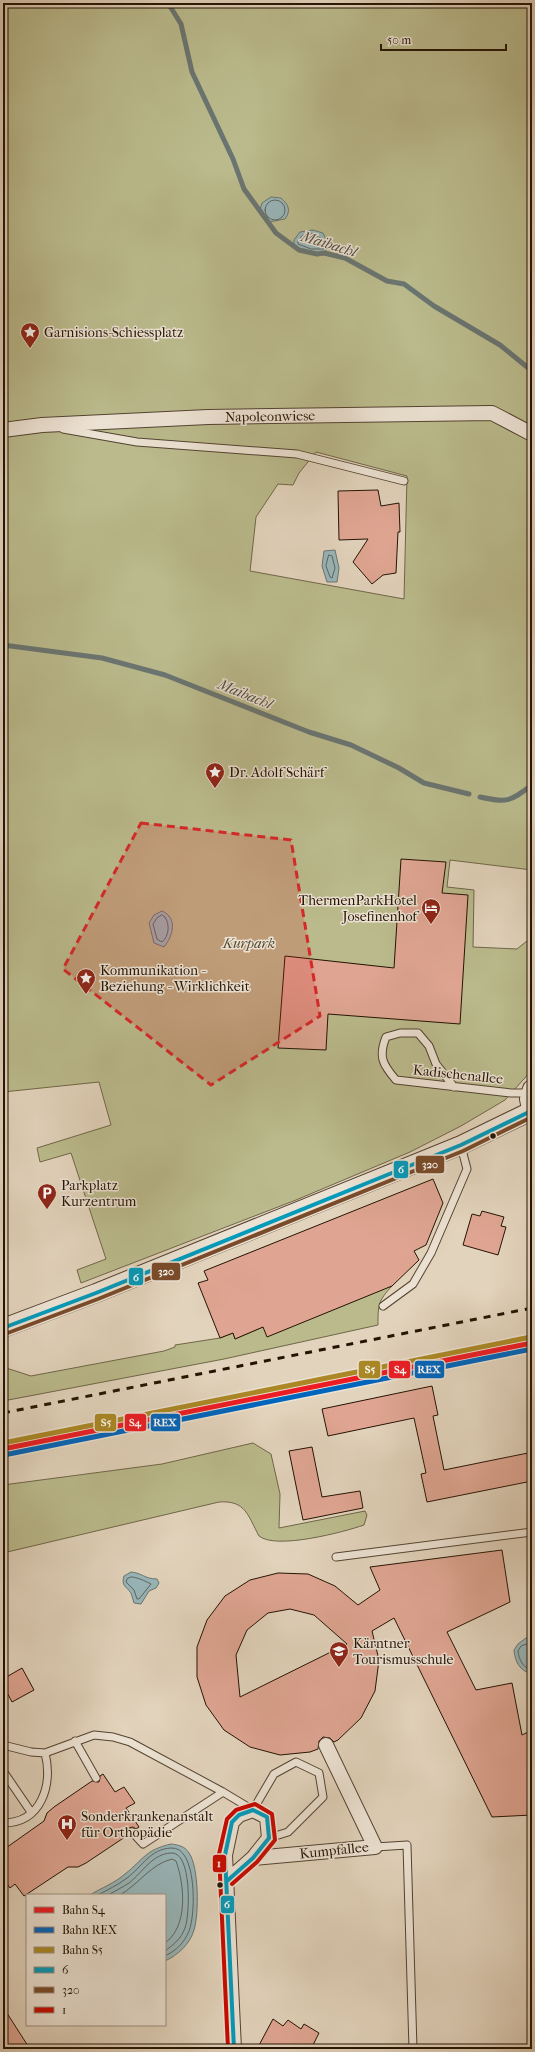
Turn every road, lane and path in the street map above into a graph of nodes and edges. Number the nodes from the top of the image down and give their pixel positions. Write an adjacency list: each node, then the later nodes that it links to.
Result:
1 (42, 425): 2 (street, Napoleonwiese); 3 (street, Napoleonwiese); 4 (lane)
2 (3, 430)
3 (532, 434)
4 (404, 481)
5 (454, 1087): 5 (lane, Kadischenallee); 6 (lane, Kadischenallee)
6 (526, 1092): 7 (street)
7 (531, 1112): 8 (street)
8 (461, 1145): 9 (lane); 10 (street)
9 (383, 1306)
10 (3, 1328)
11 (532, 1532): 12 (lane)
12 (336, 1557)
13 (75, 1741): 16 (lane); 18 (lane); 19 (lane)
14 (3, 1745): 16 (lane)
15 (326, 1745): 25 (street, Kumpfallee)
16 (45, 1753): 21 (lane)
17 (3, 1771): 21 (lane)
18 (96, 1778)
19 (223, 1792): 20 (lane); 23 (lane)
20 (254, 1810): 24 (street); 24 (lane); 27 (street)
21 (31, 1812): 22 (lane)
22 (3, 1823)
23 (132, 1832)
24 (269, 1838): 26 (street)
25 (375, 1847): 26 (street, Kumpfallee); 29 (lane)
26 (253, 1858): 27 (street)
27 (227, 1881): 28 (street)
28 (234, 2049)
29 (413, 2049)

